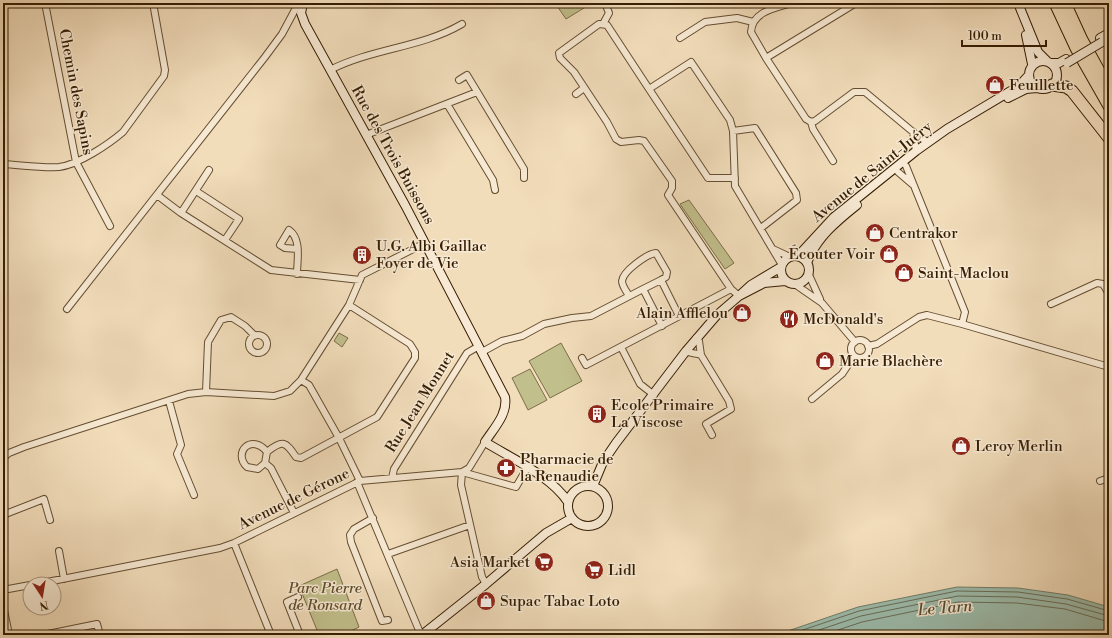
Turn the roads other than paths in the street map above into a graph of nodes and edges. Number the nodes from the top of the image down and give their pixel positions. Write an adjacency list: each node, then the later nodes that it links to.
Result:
1 (46, 3): 44 (street, Chemin des Sapins)
2 (153, 3): 44 (street)
3 (605, 3): 16 (street)
4 (792, 3): 11 (street)
5 (856, 3): 20 (street)
6 (1013, 3): 23 (main road)
7 (1018, 3): 22 (main road)
8 (1055, 3): 35 (highway)
9 (302, 4): 12 (main road); 13 (street)
10 (1066, 4): 31 (highway)
11 (778, 5): 14 (street)
12 (301, 13): 13 (street); 24 (main road, Rue des Trois Buissons)
13 (290, 19): 54 (street)
14 (753, 22): 18 (street); 20 (street)
15 (462, 24): 24 (street)
16 (603, 24): 28 (street); 30 (street)
17 (1109, 33): 19 (main road)
18 (680, 38)
19 (1104, 39): 21 (main road)
20 (766, 58): 36 (street)
21 (1066, 61): 22 (main road); 27 (main road)
22 (1049, 62): 23 (main road); 27 (main road)
23 (1032, 64): 25 (main road)
24 (330, 70): 39 (main road, Rue des Trois Buissons)
25 (1028, 76): 29 (main road); 41 (main road, Avenue de Saint-Juéry)
26 (459, 80): 32 (street)
27 (1055, 80): 29 (main road); 40 (highway)
28 (584, 88): 33 (street); 72 (street)
29 (1037, 88): 46 (main road, Avenue de Saint-Juéry)
30 (649, 89): 37 (street); 50 (street)
31 (1109, 89)
32 (477, 92): 34 (street); 49 (street)
33 (576, 94)
34 (447, 104): 39 (street); 52 (street)
35 (1109, 106)
36 (811, 122): 38 (street); 43 (street)
37 (733, 131): 50 (street); 57 (street)
38 (913, 132): 41 (street); 42 (street)
39 (366, 135): 59 (main road, Rue des Trois Buissons)
40 (1109, 138)
41 (928, 142): 42 (main road, Avenue de Saint-Juéry)
42 (916, 150): 62 (main road, Avenue de Saint-Juéry)
43 (833, 161)
44 (76, 162): 45 (street); 56 (street, Chemin des Sapins)
45 (3, 164)
46 (906, 166): 48 (main road, Avenue de Saint-Juéry); 51 (street)
47 (209, 170): 53 (street)
48 (898, 172): 51 (street); 63 (main road, Avenue de Saint-Juéry)
49 (524, 178)
50 (735, 178): 57 (street)
51 (913, 185): 81 (street)
52 (495, 190)
53 (196, 191): 55 (street); 58 (street)
54 (158, 195): 55 (street); 79 (street)
55 (181, 213): 58 (street)
56 (110, 226)
57 (761, 228): 61 (street)
58 (225, 240): 65 (street)
59 (426, 243): 67 (street); 88 (main road, Rue des Trois Buissons)
60 (297, 249): 65 (street)
61 (773, 249): 62 (street); 64 (street)
62 (794, 256): 63 (main road); 64 (main road)
63 (807, 263): 66 (main road)
64 (782, 266): 69 (main road); 75 (main road)
65 (297, 274): 67 (street)
66 (808, 274): 70 (main road); 76 (street)
67 (360, 280): 78 (street)
68 (661, 280): 71 (street, Rue Jean Monnet); 74 (street); 80 (street)
69 (785, 281): 70 (main road); 75 (main road)
70 (796, 285): 76 (street)
71 (642, 289): 74 (street, Rue Jean Monnet); 82 (street)
72 (731, 289): 75 (street); 80 (street)
73 (1109, 294): 77 (street)
74 (629, 296): 88 (street, Rue Jean Monnet)
75 (739, 296): 84 (main road)
76 (822, 303): 85 (street)
77 (1051, 304)
78 (349, 305): 94 (street); 100 (street)
79 (67, 309)
80 (679, 316): 82 (street)
81 (962, 324): 86 (street); 93 (street)
82 (662, 326): 87 (street)
83 (254, 335): 95 (street)
84 (696, 338): 89 (main road); 90 (street)
85 (855, 342): 86 (street); 91 (street)
86 (868, 346): 91 (street)
87 (621, 347): 92 (street); 96 (street)
88 (480, 349): 101 (main road, Rue des Trois Buissons); 107 (street, Rue Jean Monnet)
89 (686, 351): 90 (street); 96 (main road)
90 (701, 355): 99 (street)
91 (854, 356): 97 (street)
92 (582, 358)
93 (1109, 367)
94 (301, 380): 95 (street); 100 (street)
95 (206, 392): 98 (street)
96 (654, 395): 112 (main road)
97 (812, 399)
98 (169, 401): 103 (street); 114 (street)
99 (712, 435)
100 (339, 438): 102 (street); 110 (street)
101 (485, 442): 105 (main road); 106 (street)
102 (267, 452): 104 (street); 104 (street)
103 (3, 458)
104 (265, 463): 116 (street)
105 (528, 468): 106 (street, Avenue de Gérone); 111 (main road)
106 (462, 472): 107 (street, Avenue de Gérone); 121 (street)
107 (392, 478): 110 (street, Avenue de Gérone)
108 (1109, 478): 109 (street)
109 (1100, 480)
110 (359, 482): 116 (street, Avenue de Gérone); 118 (street)
111 (549, 482): 113 (main road); 115 (main road)
112 (593, 486): 113 (main road); 119 (main road)
113 (581, 487): 115 (main road)
114 (194, 495)
115 (568, 502): 119 (main road)
116 (294, 513): 122 (street, Avenue de Gérone)
117 (3, 515): 120 (street)
118 (373, 518): 124 (street); 131 (street)
119 (572, 518): 126 (main road)
120 (50, 520)
121 (470, 525): 124 (street); 126 (street)
122 (234, 543): 125 (street, Avenue de Gérone); 135 (street)
123 (59, 551): 125 (street)
124 (388, 554): 137 (street)
125 (64, 579)
126 (486, 584): 137 (main road)
127 (22, 586): 128 (street)
128 (3, 590)
129 (298, 597): 136 (street)
130 (3, 604): 132 (street)
131 (388, 620)
132 (9, 635)
133 (48, 635): 134 (street)
134 (100, 635)
135 (271, 635)
136 (300, 635)
137 (421, 635)

